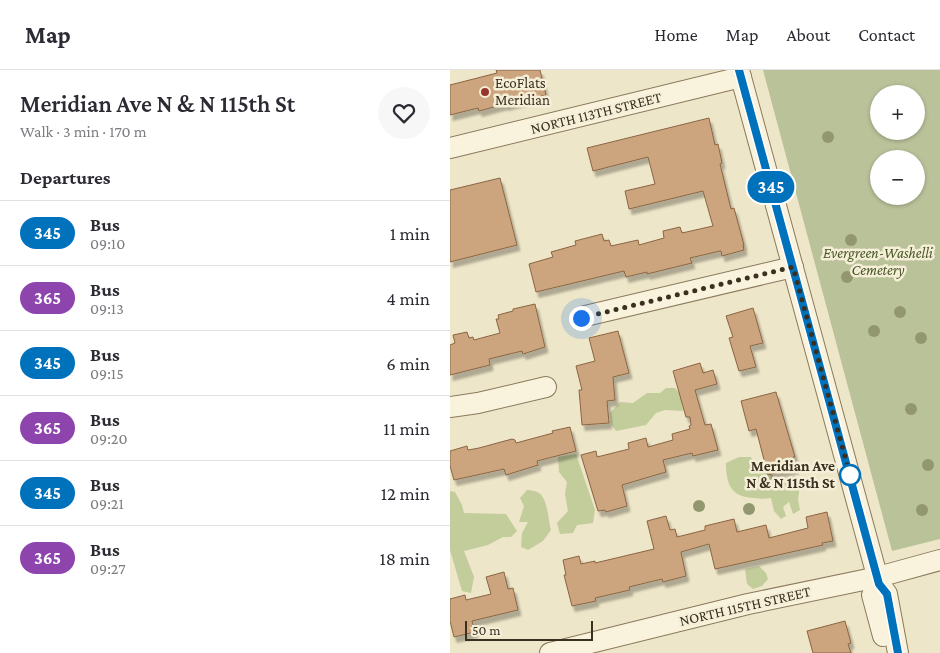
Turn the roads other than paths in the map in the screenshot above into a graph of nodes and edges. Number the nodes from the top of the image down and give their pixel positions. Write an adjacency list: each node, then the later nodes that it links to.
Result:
1 (740, 73): 2 (street, NORTH 113TH STREET); 3 (street)
2 (450, 148)
3 (793, 267): 4 (street); 8 (street)
4 (581, 318)
5 (546, 387): 6 (street)
6 (450, 407)
7 (940, 560): 8 (street, NORTH 115TH STREET)
8 (878, 580): 9 (street, NORTH 115TH STREET); 10 (street); 11 (street)
9 (550, 653)
10 (888, 653)
11 (898, 653)

